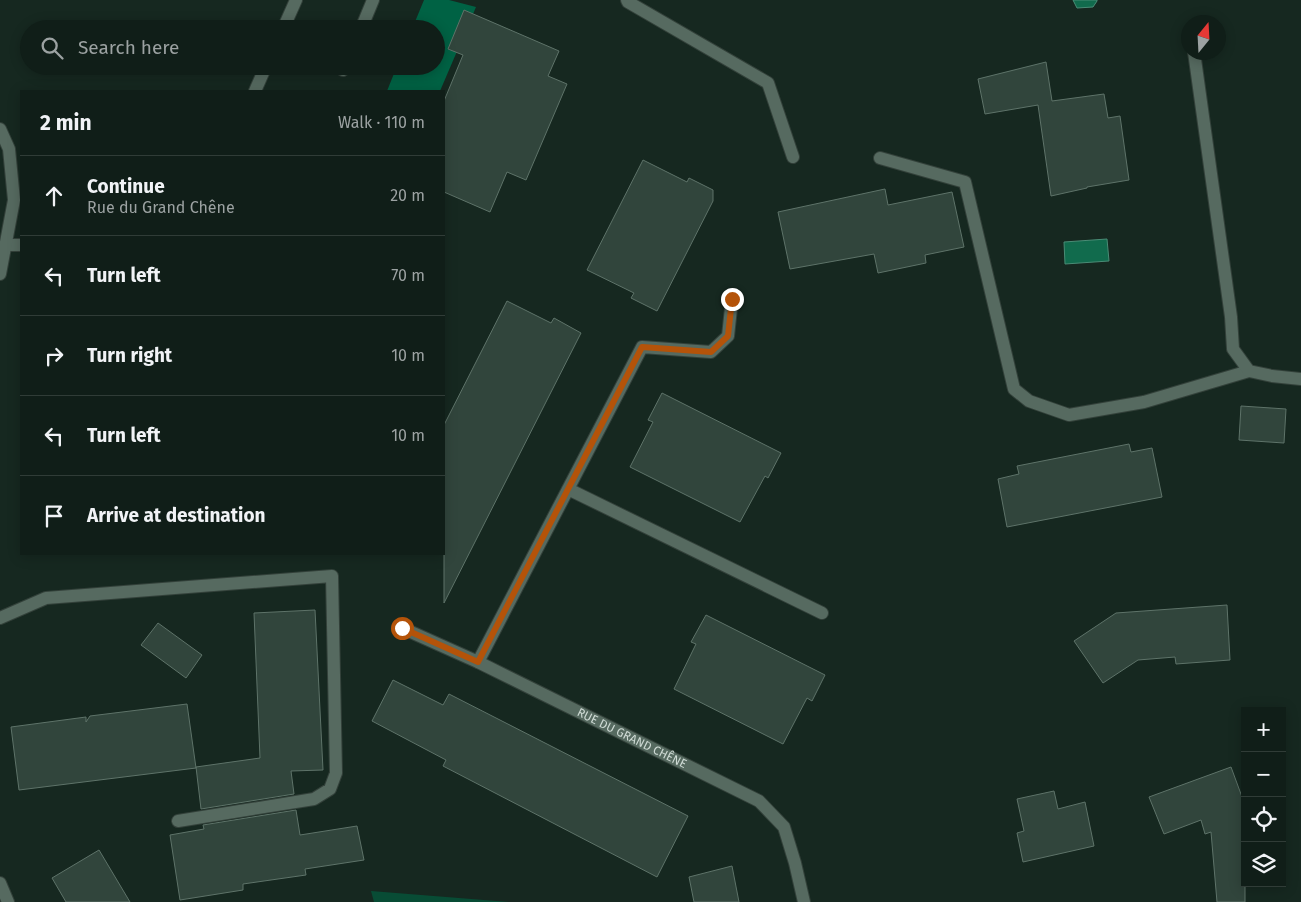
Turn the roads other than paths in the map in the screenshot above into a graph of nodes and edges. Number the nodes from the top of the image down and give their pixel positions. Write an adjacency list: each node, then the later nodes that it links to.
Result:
1 (296, 0): 4 (street)
2 (373, 0): 5 (street)
3 (627, 0): 10 (street)
4 (287, 20)
5 (365, 20)
6 (1195, 60): 16 (street)
7 (262, 75): 8 (street)
8 (255, 90)
9 (0, 129): 12 (street)
10 (793, 157)
11 (880, 158): 16 (street)
12 (5, 245): 13 (street); 14 (street)
13 (20, 245)
14 (0, 274)
15 (732, 299): 18 (street)
16 (1249, 371): 17 (street)
17 (1301, 379)
18 (568, 489): 19 (street); 22 (street)
19 (822, 614)
20 (0, 618): 23 (street)
21 (402, 628): 22 (street, RUE DU GRAND CHÊNE)
22 (478, 662): 24 (street, RUE DU GRAND CHÊNE)
23 (178, 821)
24 (804, 902)

